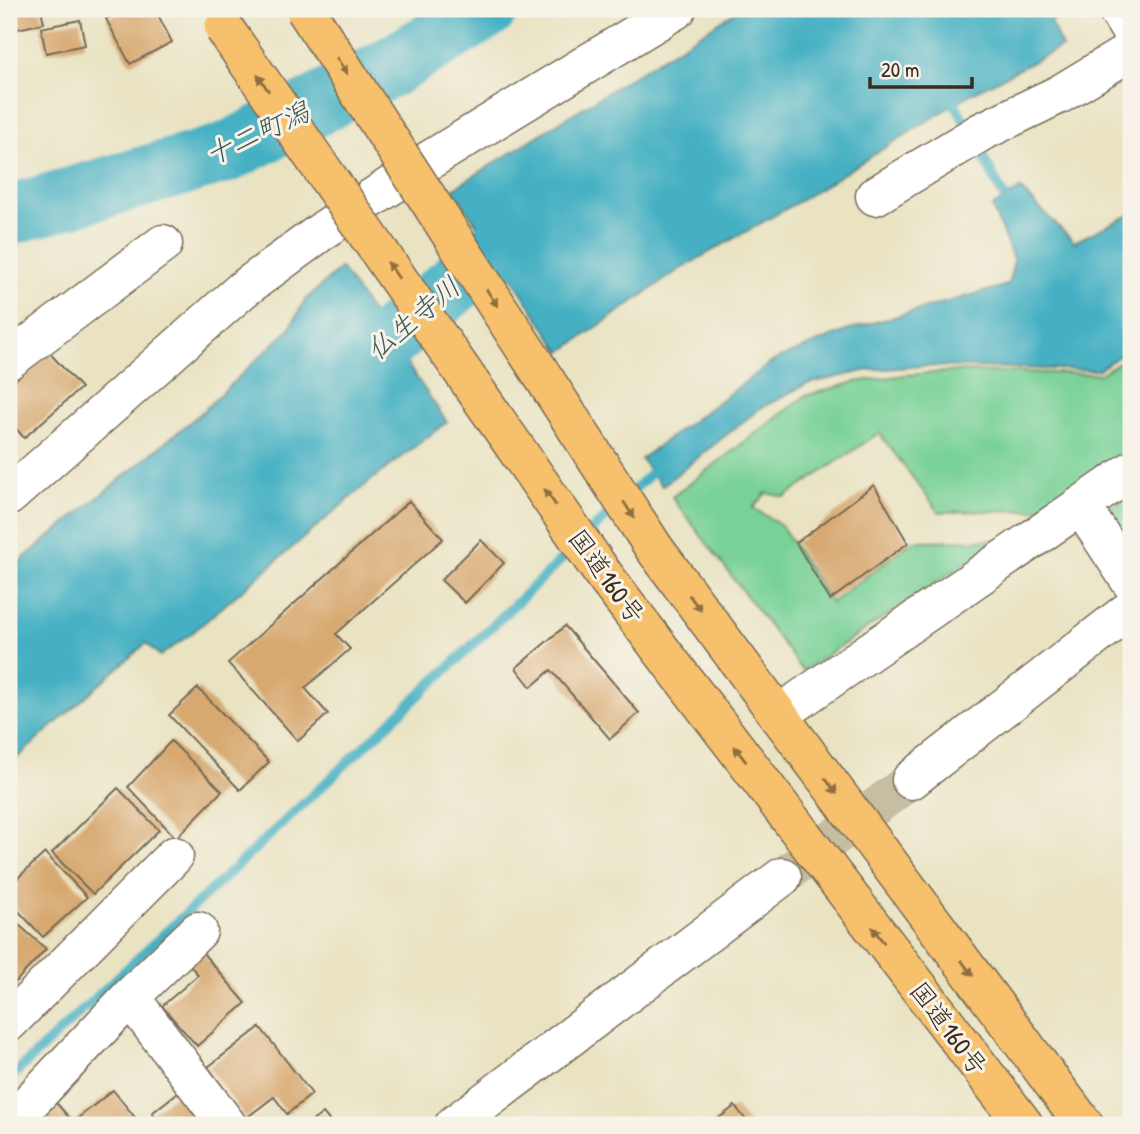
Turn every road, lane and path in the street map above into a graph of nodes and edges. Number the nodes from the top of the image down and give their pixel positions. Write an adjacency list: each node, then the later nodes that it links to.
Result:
1 (305, 9): 15 (highway, 国道160号, one-way to 15, bridge)
2 (677, 9): 11 (street)
3 (1117, 9): 5 (street)
4 (220, 18): 25 (highway, 国道160号, one-way to 4, bridge)
5 (1131, 32)
6 (1131, 51): 7 (street)
7 (875, 196)
8 (163, 244): 9 (street)
9 (9, 360)
10 (1131, 471): 12 (street)
11 (9, 496)
12 (1081, 506): 13 (street); 15 (street)
13 (1131, 582)
14 (1131, 610): 16 (street)
15 (778, 715): 26 (highway, 国道160号, one-way to 26)
16 (911, 780)
17 (174, 856): 21 (street)
18 (782, 877): 24 (street)
19 (198, 930): 20 (street)
20 (130, 997): 22 (street); 23 (street)
21 (9, 1022)
22 (9, 1124)
23 (227, 1125)
24 (454, 1125)
25 (1024, 1125)
26 (1084, 1125)

